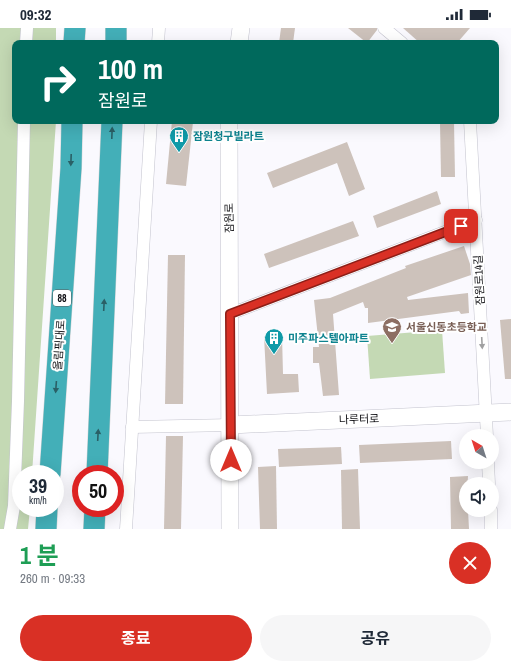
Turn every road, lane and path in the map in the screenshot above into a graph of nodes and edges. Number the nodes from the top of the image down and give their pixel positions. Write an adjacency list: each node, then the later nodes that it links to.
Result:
1 (27, 28): 7 (street)
2 (75, 28): 8 (highway)
3 (116, 28): 9 (highway)
4 (159, 28): 10 (street)
5 (241, 28): 11 (main road)
6 (384, 28): 12 (street)
7 (26, 40)
8 (74, 40)
9 (116, 40)
10 (158, 40)
11 (239, 40)
12 (398, 40)
13 (24, 124): 31 (street)
14 (72, 124): 26 (highway, 올림픽대로 / 88, one-way to 26)
15 (112, 124): 27 (highway, one-way to 15)
16 (152, 124): 24 (street)
17 (228, 124): 20 (main road, 잠원로)
18 (470, 124): 19 (street, 잠원로14길)
19 (476, 220): 20 (street); 22 (street, 잠원로14길, one-way to 22)
20 (230, 314): 23 (main road, 잠원로)
21 (511, 412): 22 (main road, 나루터로)
22 (486, 414): 23 (main road, 나루터로); 25 (street)
23 (231, 425): 24 (street); 35 (main road, 잠원로)
24 (132, 427): 34 (street)
25 (487, 429)
26 (51, 465)
27 (97, 465)
28 (47, 517): 32 (highway)
29 (95, 517): 33 (highway)
30 (491, 517): 36 (street)
31 (10, 529)
32 (46, 529)
33 (94, 529)
34 (126, 529)
35 (230, 529)
36 (491, 529)

